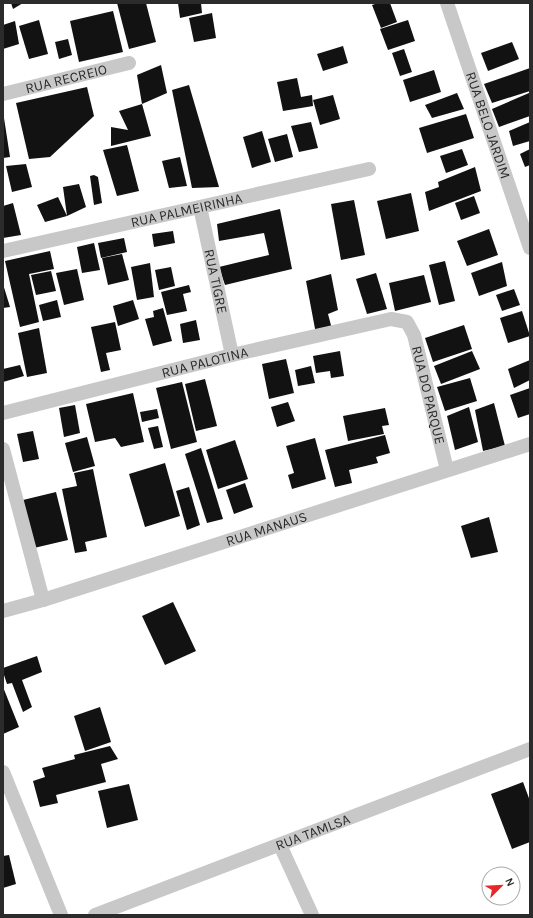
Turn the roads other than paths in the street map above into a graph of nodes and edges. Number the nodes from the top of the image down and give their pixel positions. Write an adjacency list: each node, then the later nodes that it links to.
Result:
1 (447, 3): 6 (street, RUA BELO JARDIM)
2 (129, 63): 3 (street, RUA RECREIO)
3 (3, 94)
4 (369, 169): 5 (street, RUA PALMEIRINHA)
5 (200, 207): 7 (street, RUA PALMEIRINHA); 9 (street, RUA TIGRE)
6 (530, 248)
7 (3, 251)
8 (407, 322): 9 (street, RUA PALOTINA); 13 (street, RUA DO PARQUE)
9 (232, 355): 10 (street, RUA PALOTINA)
10 (3, 413)
11 (530, 444): 13 (street, RUA MANAUS)
12 (3, 449): 14 (street)
13 (447, 470): 14 (street, RUA MANAUS)
14 (43, 600): 15 (street, RUA MANAUS)
15 (3, 611)
16 (530, 748): 18 (street, RUA TAMLSA)
17 (3, 772): 19 (street)
18 (280, 845): 20 (street, RUA TAMLSA); 21 (street)
19 (61, 915)
20 (95, 915)
21 (312, 915)

